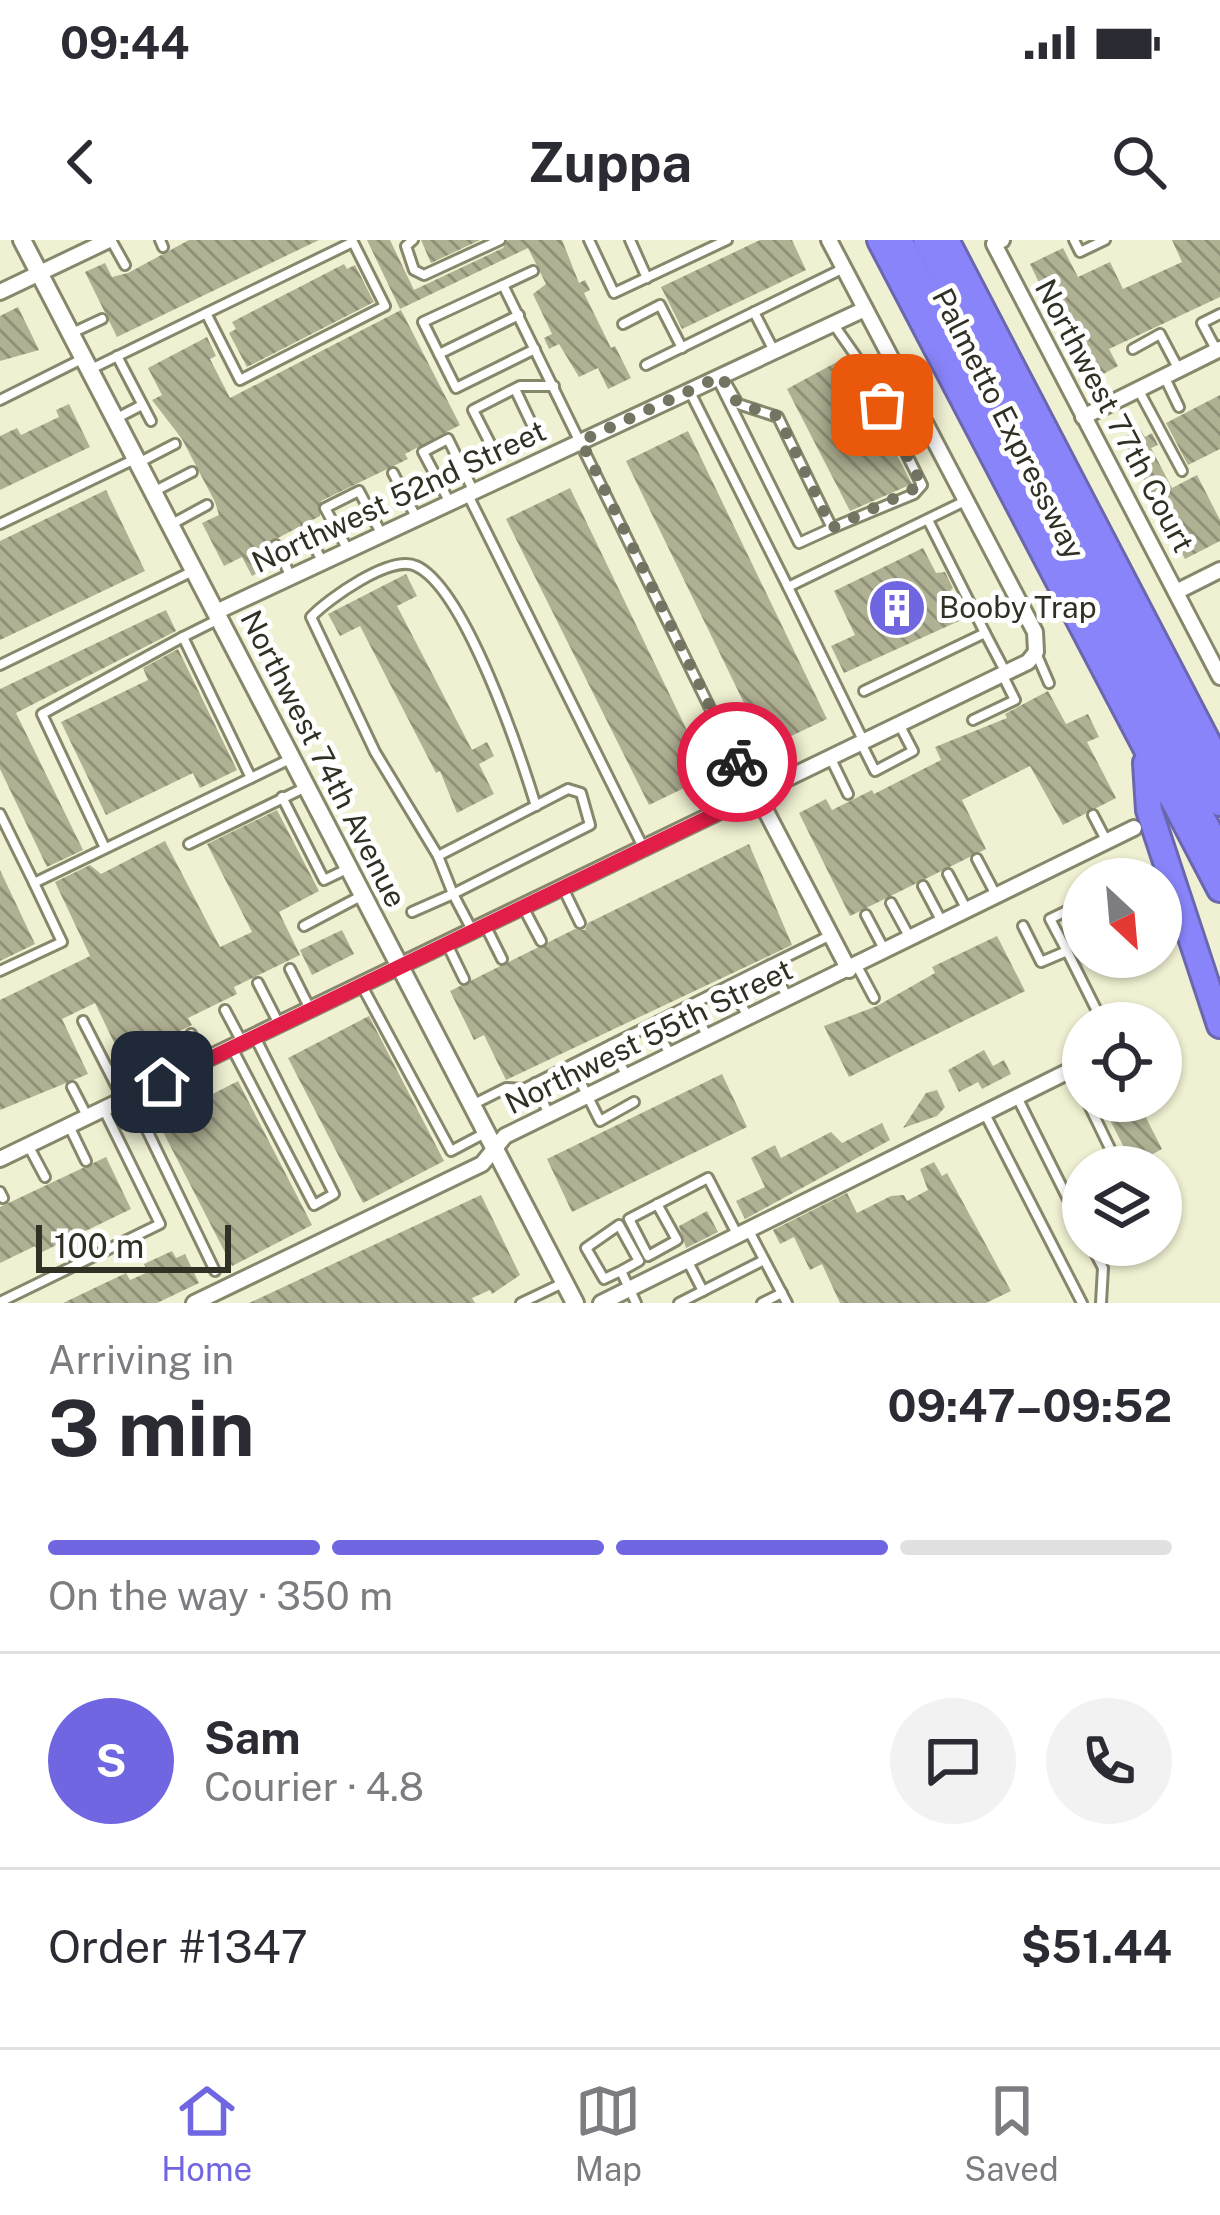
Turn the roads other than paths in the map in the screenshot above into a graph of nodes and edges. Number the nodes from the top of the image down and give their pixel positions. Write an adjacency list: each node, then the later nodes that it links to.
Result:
1 (22, 240): 19 (street, Northwest 74th Avenue)
2 (110, 240): 16 (lane); 19 (street)
3 (500, 240): 14 (lane)
4 (590, 240): 20 (lane)
5 (631, 240): 20 (lane)
6 (727, 240): 20 (lane)
7 (829, 240): 17 (street)
8 (880, 240): 93 (highway, Palmetto Expressway)
9 (899, 240): 111 (highway)
10 (926, 240): 102 (highway)
11 (946, 240): 96 (highway, Palmetto Expressway)
12 (1074, 240): 13 (lane)
13 (1105, 240)
14 (406, 242)
15 (998, 242): 50 (street, Northwest 77th Court)
16 (125, 265)
17 (843, 268): 23 (street); 24 (lane)
18 (533, 271): 21 (lane)
19 (39, 273): 22 (street); 31 (street, Northwest 74th Avenue)
20 (647, 278)
21 (503, 285): 27 (lane); 36 (lane)
22 (0, 292)
23 (865, 309): 29 (street, Northwest 52nd Street); 63 (street)
24 (754, 312): 32 (lane); 35 (lane)
25 (206, 313): 25 (lane); 38 (lane)
26 (1220, 314): 37 (lane)
27 (519, 315): 33 (lane); 36 (lane)
28 (102, 319): 31 (lane)
29 (833, 323): 35 (street, Northwest 52nd Street); 70 (lane)
30 (622, 324): 32 (lane)
31 (71, 334): 39 (street, Northwest 74th Avenue)
32 (682, 348): 40 (lane)
33 (536, 349): 36 (lane); 43 (lane)
34 (1133, 349): 41 (lane)
35 (774, 351): 42 (street, Northwest 52nd Street)
36 (439, 354)
37 (1217, 355): 41 (street)
38 (117, 356): 39 (lane); 48 (lane)
39 (87, 364): 47 (lane); 51 (street, Northwest 74th Avenue)
40 (646, 365)
41 (1171, 373): 45 (street); 49 (lane)
42 (719, 377): 46 (street, Northwest 52nd Street); 70 (lane); 70 (lane)
43 (554, 386): 44 (lane); 54 (lane)
44 (515, 389): 53 (lane); 56 (lane)
45 (1139, 389): 50 (street); 58 (lane)
46 (690, 390): 54 (street, Northwest 52nd Street); 79 (lane)
47 (0, 400)
48 (142, 405): 51 (lane); 52 (lane)
49 (1180, 407)
50 (1083, 416): 80 (street, Northwest 77th Court)
51 (116, 419): 57 (street, Northwest 74th Avenue)
52 (151, 422)
53 (536, 434)
54 (581, 441): 62 (street, Northwest 52nd Street); 100 (lane)
55 (175, 444): 57 (lane)
56 (495, 453)
57 (137, 461): 61 (street, Northwest 74th Avenue); 68 (lane)
58 (1182, 470)
59 (192, 472): 61 (lane)
60 (393, 473): 66 (lane)
61 (154, 492): 69 (street, Northwest 74th Avenue)
62 (471, 493): 64 (street, Northwest 52nd Street); 64 (lane); 110 (lane)
63 (966, 501): 67 (lane); 84 (street)
64 (450, 502): 66 (street, Northwest 52nd Street)
65 (207, 505): 69 (lane)
66 (416, 518): 72 (street, Northwest 52nd Street)
67 (928, 520): 79 (lane); 82 (lane)
68 (0, 524)
69 (171, 525): 76 (street, Northwest 74th Avenue)
70 (832, 528)
71 (306, 530): 75 (lane)
72 (382, 534): 74 (street, Northwest 52nd Street); 74 (lane)
73 (276, 545): 78 (lane)
74 (348, 550): 75 (street, Northwest 52nd Street)
75 (323, 562): 78 (street, Northwest 52nd Street)
76 (195, 570): 81 (street, Northwest 74th Avenue); 85 (lane)
77 (1220, 570): 80 (street)
78 (291, 577): 81 (street, Northwest 52nd Street)
79 (788, 587): 92 (lane)
80 (1176, 592): 87 (street, Northwest 77th Court)
81 (218, 615): 83 (lane); 94 (street, Northwest 74th Avenue)
82 (985, 633): 86 (lane); 89 (lane)
83 (183, 637): 97 (lane); 109 (lane)
84 (1036, 652): 86 (street); 88 (lane)
85 (0, 665)
86 (1004, 674): 90 (lane); 91 (street)
87 (1220, 677)
88 (1049, 683)
89 (864, 692)
90 (973, 720)
91 (900, 724): 92 (street); 92 (lane)
92 (862, 742): 95 (street)
93 (1145, 754): 119 (highway, Palmetto Expressway); 160 (highway)
94 (291, 758): 97 (lane); 98 (street, Northwest 74th Avenue)
95 (830, 758): 99 (lane); 100 (street)
96 (1220, 766)
97 (251, 778): 109 (lane)
98 (306, 787): 101 (lane); 114 (street, Northwest 74th Avenue)
99 (848, 794)
100 (755, 795): 110 (street); 134 (street)
101 (282, 797): 108 (lane); 114 (lane)
102 (1220, 803)
103 (536, 806): 112 (lane); 112 (lane); 120 (lane)
104 (0, 814): 116 (lane)
105 (1093, 815): 107 (lane)
106 (1135, 828): 107 (street, Northwest 55th Street)
107 (1107, 842): 122 (street, Northwest 55th Street)
108 (189, 844)
109 (105, 848): 116 (lane)
110 (644, 849): 118 (street)
111 (1220, 852)
112 (438, 856): 120 (lane)
113 (977, 859): 122 (lane)
114 (349, 869): 121 (street, Northwest 74th Avenue)
115 (948, 874): 125 (lane)
116 (34, 883): 146 (lane)
117 (923, 886): 130 (lane)
118 (563, 888): 124 (street); 129 (lane)
119 (1220, 889)
120 (452, 894): 126 (lane); 133 (lane)
121 (363, 896): 131 (lane); 143 (street, Northwest 74th Avenue)
122 (997, 897): 125 (street, Northwest 55th Street)
123 (891, 903): 135 (lane)
124 (524, 907): 133 (street); 136 (lane)
125 (968, 911): 130 (street, Northwest 55th Street)
126 (412, 912)
127 (1062, 914): 137 (lane)
128 (866, 915): 139 (lane)
129 (580, 923)
130 (943, 924): 135 (street, Northwest 55th Street)
131 (304, 926)
132 (1023, 926): 140 (lane)
133 (479, 928): 138 (street); 141 (lane)
134 (830, 935): 142 (lane); 144 (street)
135 (910, 940): 139 (street, Northwest 55th Street)
136 (541, 941)
137 (1062, 942)
138 (447, 944): 143 (street); 147 (lane)
139 (886, 952): 144 (street, Northwest 55th Street)
140 (1062, 953)
141 (502, 959)
142 (770, 965): 149 (lane); 152 (lane)
143 (400, 967): 150 (street); 178 (street, Northwest 74th Avenue)
144 (853, 968): 151 (lane); 152 (street, Northwest 55th Street)
145 (290, 969): 155 (lane)
146 (0, 971)
147 (464, 979)
148 (258, 983): 159 (lane)
149 (731, 985): 153 (lane); 156 (lane)
150 (362, 986): 155 (street); 184 (lane)
151 (874, 998)
152 (789, 999): 156 (street, Northwest 55th Street)
153 (692, 1005): 158 (lane); 162 (lane)
154 (225, 1010): 163 (lane)
155 (311, 1010): 159 (street)
156 (748, 1019): 162 (street, Northwest 55th Street)
157 (83, 1021): 176 (lane)
158 (653, 1024): 164 (lane); 166 (lane)
159 (279, 1025): 163 (street)
160 (1220, 1025)
161 (190, 1034): 167 (lane)
162 (709, 1038): 166 (street, Northwest 55th Street)
163 (243, 1043): 163 (lane); 167 (street)
164 (611, 1045): 168 (lane); 170 (lane)
165 (146, 1053): 171 (lane)
166 (671, 1056): 170 (street, Northwest 55th Street)
167 (204, 1061): 171 (street)
168 (572, 1065): 172 (lane); 174 (lane)
169 (1062, 1074): 175 (street)
170 (627, 1077): 174 (street, Northwest 55th Street)
171 (162, 1082): 176 (street)
172 (535, 1083): 178 (lane); 181 (lane)
173 (72, 1087): 182 (lane)
174 (587, 1096): 177 (lane); 181 (street, Northwest 55th Street)
175 (1017, 1097): 180 (street); 190 (lane)
176 (127, 1098): 179 (street); 196 (lane)
177 (634, 1102)
178 (472, 1105): 184 (street, Northwest 74th Avenue)
179 (104, 1110): 182 (street); 202 (lane)
180 (984, 1113): 192 (street); 209 (lane)
181 (549, 1114): 186 (street, Northwest 55th Street)
182 (88, 1118): 183 (street)
183 (69, 1126): 185 (street); 188 (lane)
184 (486, 1132): 186 (street, Northwest 74th Avenue)
185 (28, 1146): 187 (street); 189 (lane)
186 (495, 1150): 198 (street, Northwest 74th Avenue); 203 (street, Northwest 55th Street)
187 (2, 1152)
188 (86, 1161)
189 (45, 1178)
190 (1062, 1187)
191 (657, 1204): 191 (lane); 192 (lane)
192 (743, 1233): 193 (street); 194 (lane)
193 (687, 1260): 199 (lane); 200 (street)
194 (764, 1260): 199 (lane); 201 (lane)
195 (1101, 1266): 210 (lane)
196 (215, 1271)
197 (621, 1271): 197 (lane); 200 (lane)
198 (565, 1282): 204 (lane); 205 (street, Northwest 74th Avenue)
199 (703, 1291): 207 (lane)
200 (633, 1296): 206 (street)
201 (784, 1298): 208 (lane)
202 (0, 1302)
203 (194, 1303)
204 (521, 1303)
205 (575, 1303)
206 (601, 1303)
207 (679, 1303)
208 (763, 1303)
209 (1082, 1303)
210 (1101, 1303)

